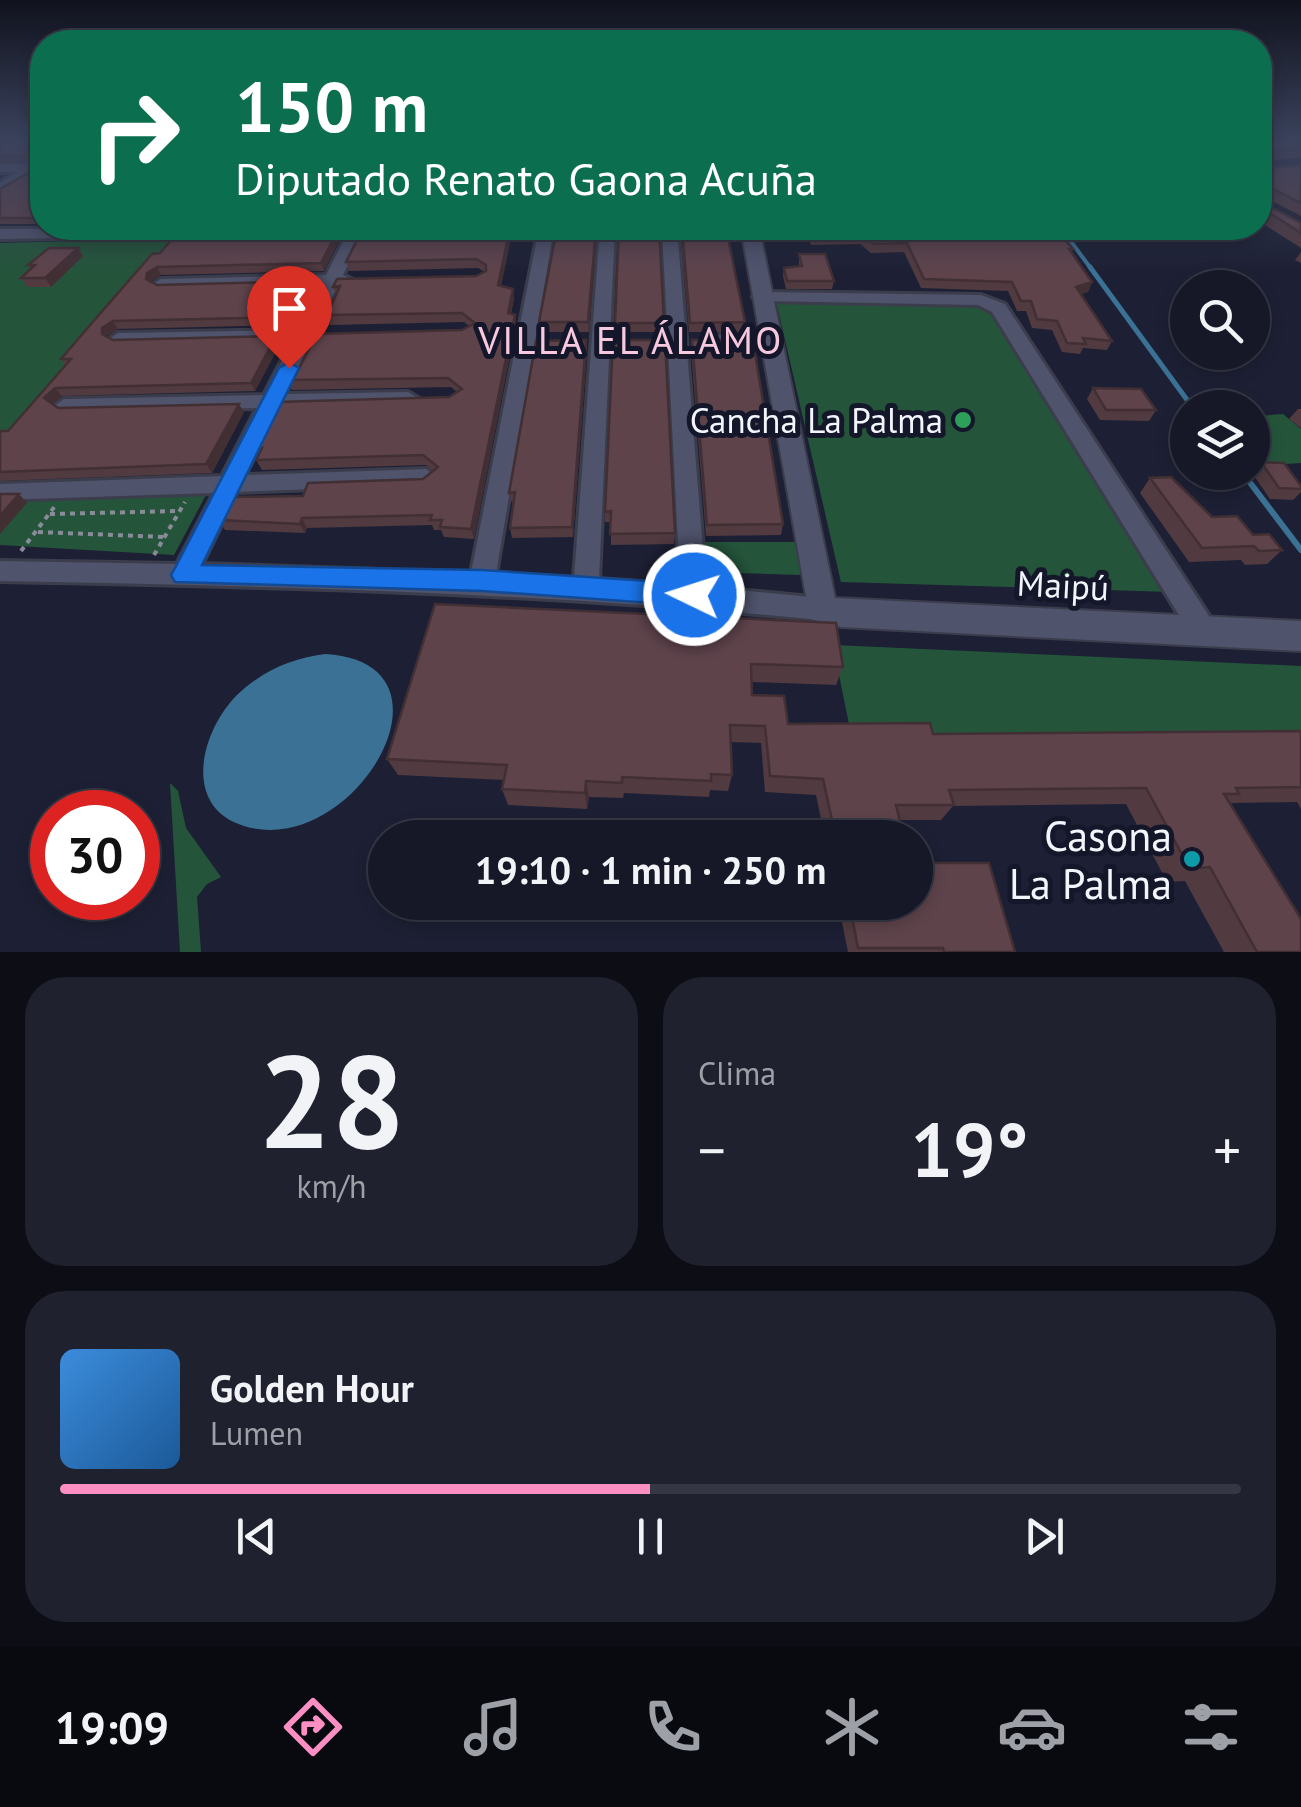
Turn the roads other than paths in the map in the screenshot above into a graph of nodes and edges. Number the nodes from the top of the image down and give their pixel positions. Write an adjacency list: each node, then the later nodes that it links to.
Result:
1 (30, 221): 2 (street)
2 (7, 234)
3 (352, 240): 8 (street)
4 (547, 240): 24 (street)
5 (607, 240): 25 (street)
6 (670, 240): 15 (street)
7 (752, 240): 11 (street)
8 (332, 280): 9 (street); 10 (street); 12 (street)
9 (369, 280)
10 (161, 284)
11 (762, 297): 14 (street); 28 (street)
12 (315, 335): 13 (street); 17 (street)
13 (118, 340)
14 (770, 340): 15 (street); 27 (street)
15 (670, 341): 26 (street)
16 (431, 398): 17 (street)
17 (272, 402): 18 (street); 20 (street)
18 (64, 406)
19 (426, 478): 20 (street)
20 (232, 484): 21 (street); 23 (street)
21 (0, 492)
22 (1, 571): 23 (street)
23 (184, 575): 24 (street)
24 (482, 580): 25 (street)
25 (586, 588): 26 (street)
26 (694, 595): 27 (street)
27 (821, 609): 28 (street, Maipú)
28 (1206, 633): 29 (street, Maipú)
29 (1301, 636)

